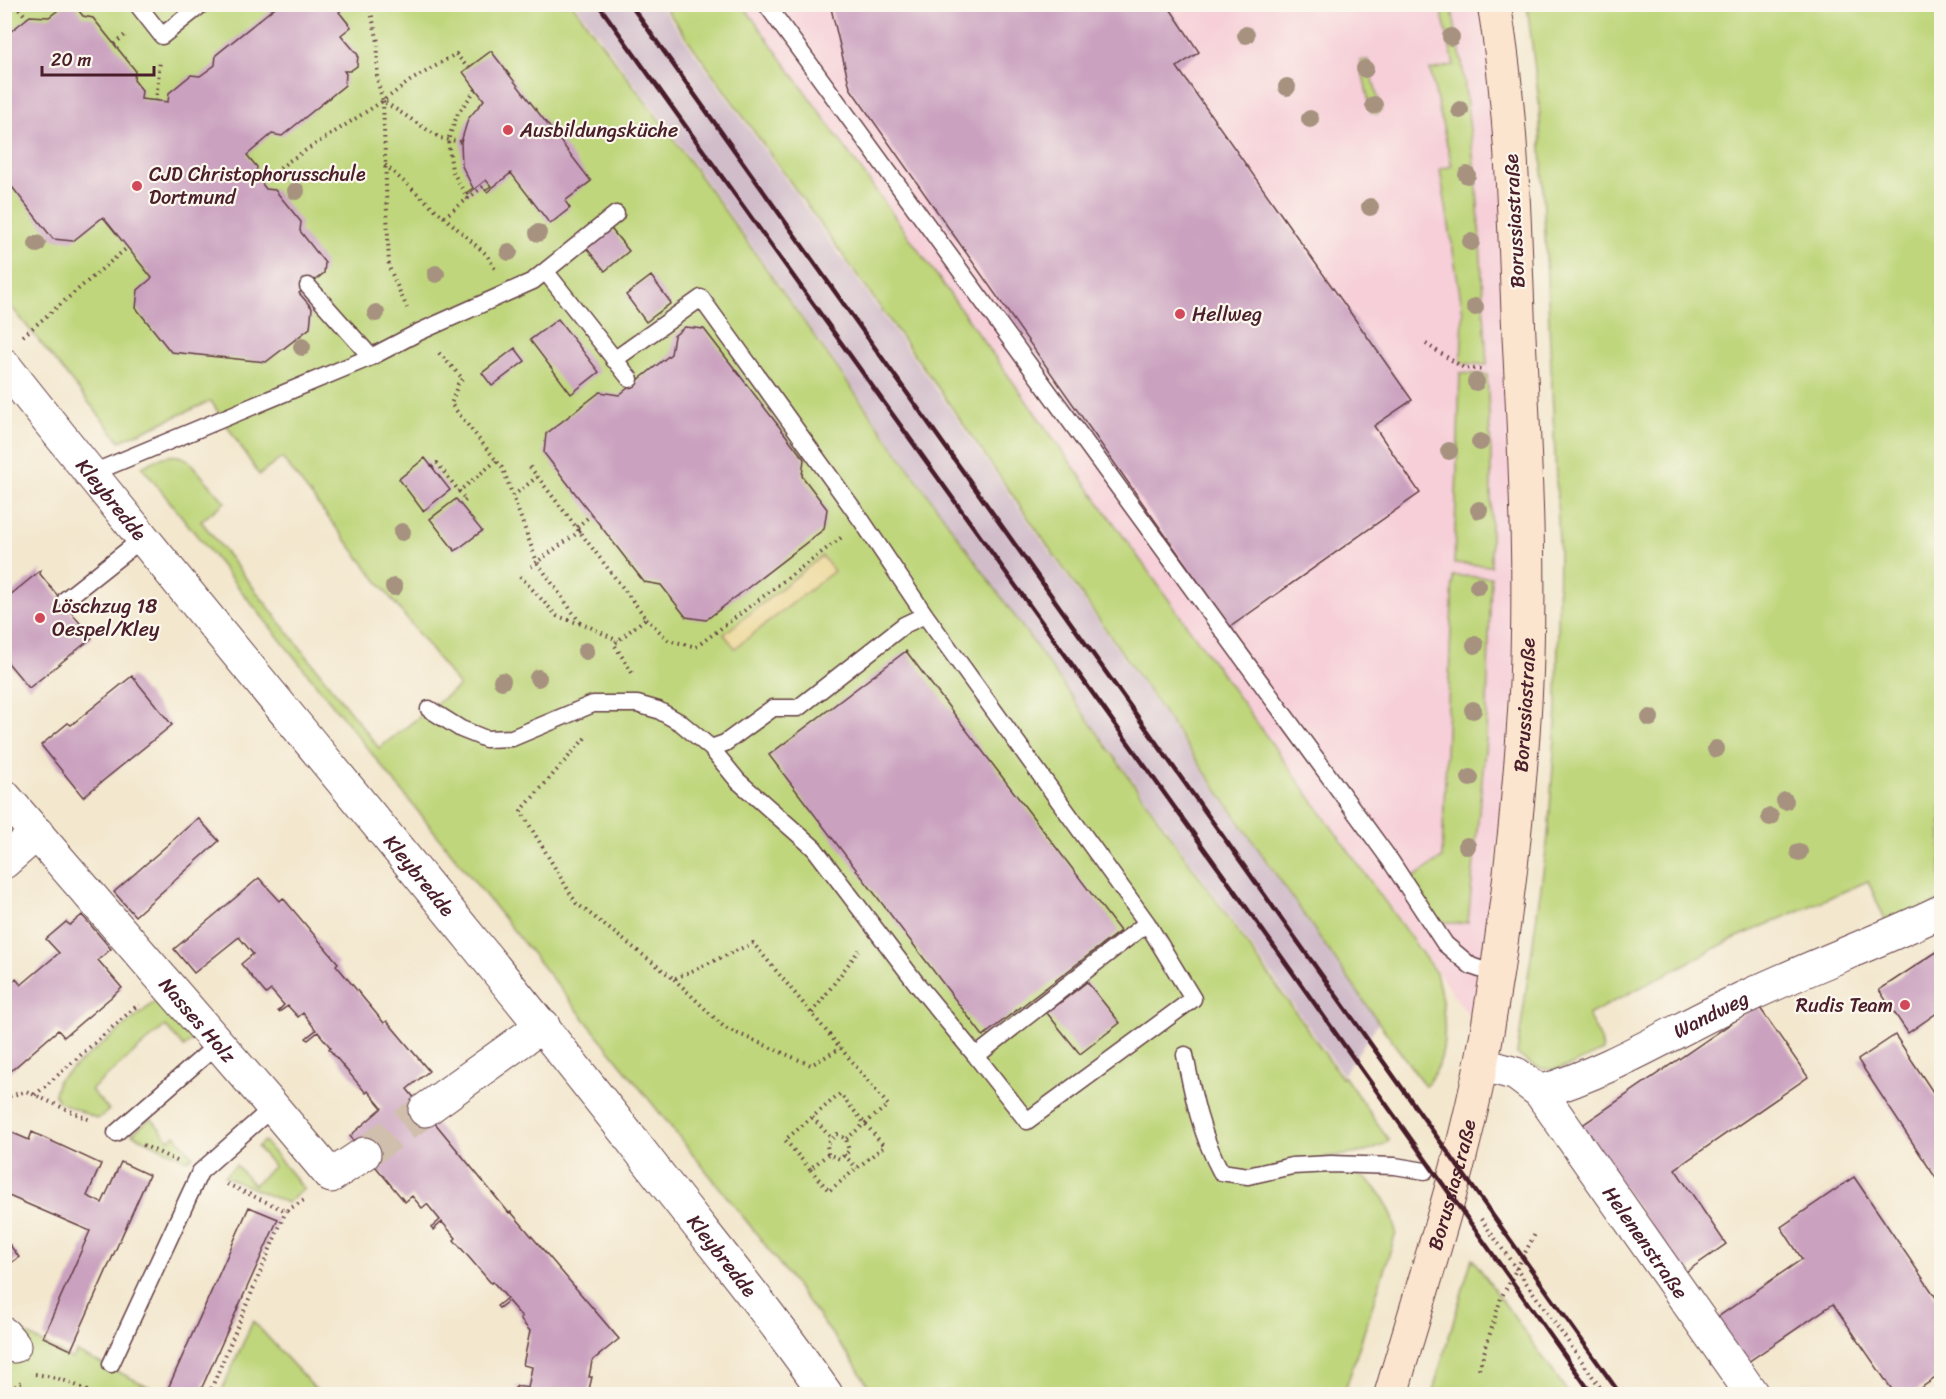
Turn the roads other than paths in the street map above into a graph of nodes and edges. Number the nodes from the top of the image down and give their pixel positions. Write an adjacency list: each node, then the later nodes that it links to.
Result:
1 (137, 4): 2 (lane)
2 (202, 4)
3 (766, 4): 23 (lane)
4 (1494, 4): 23 (main road, Borussiastraße)
5 (616, 214): 6 (lane)
6 (546, 272): 8 (lane); 9 (lane)
7 (308, 286): 8 (lane)
8 (371, 357): 12 (lane)
9 (614, 360): 11 (lane); 15 (lane)
10 (4, 365): 12 (street, Kleybredde)
11 (630, 379)
12 (90, 474): 13 (street, Kleybredde)
13 (143, 538): 14 (lane); 24 (street, Kleybredde)
14 (66, 599)
15 (925, 615): 17 (lane); 22 (lane)
16 (429, 709): 17 (lane)
17 (711, 748): 27 (lane)
18 (4, 796): 19 (street, Nasses Holz)
19 (37, 833): 20 (street); 25 (street, Nasses Holz)
20 (4, 862)
21 (1941, 911): 29 (street, Wandweg)
22 (1147, 923): 27 (lane); 27 (lane)
23 (1497, 975): 28 (main road, Borussiastraße)
24 (543, 1025): 31 (street); 36 (street, Kleybredde)
25 (218, 1044): 30 (street, Nasses Holz); 32 (lane)
26 (1185, 1055): 34 (lane)
27 (976, 1056)
28 (1481, 1064): 29 (street); 37 (main road, Borussiastraße)
29 (1540, 1092): 38 (street, Helenenstraße)
30 (273, 1107): 33 (street, Nasses Holz); 35 (lane)
31 (425, 1110)
32 (116, 1132)
33 (364, 1154)
34 (1425, 1171)
35 (111, 1364)
36 (817, 1391)
37 (1391, 1395)
38 (1752, 1395)

